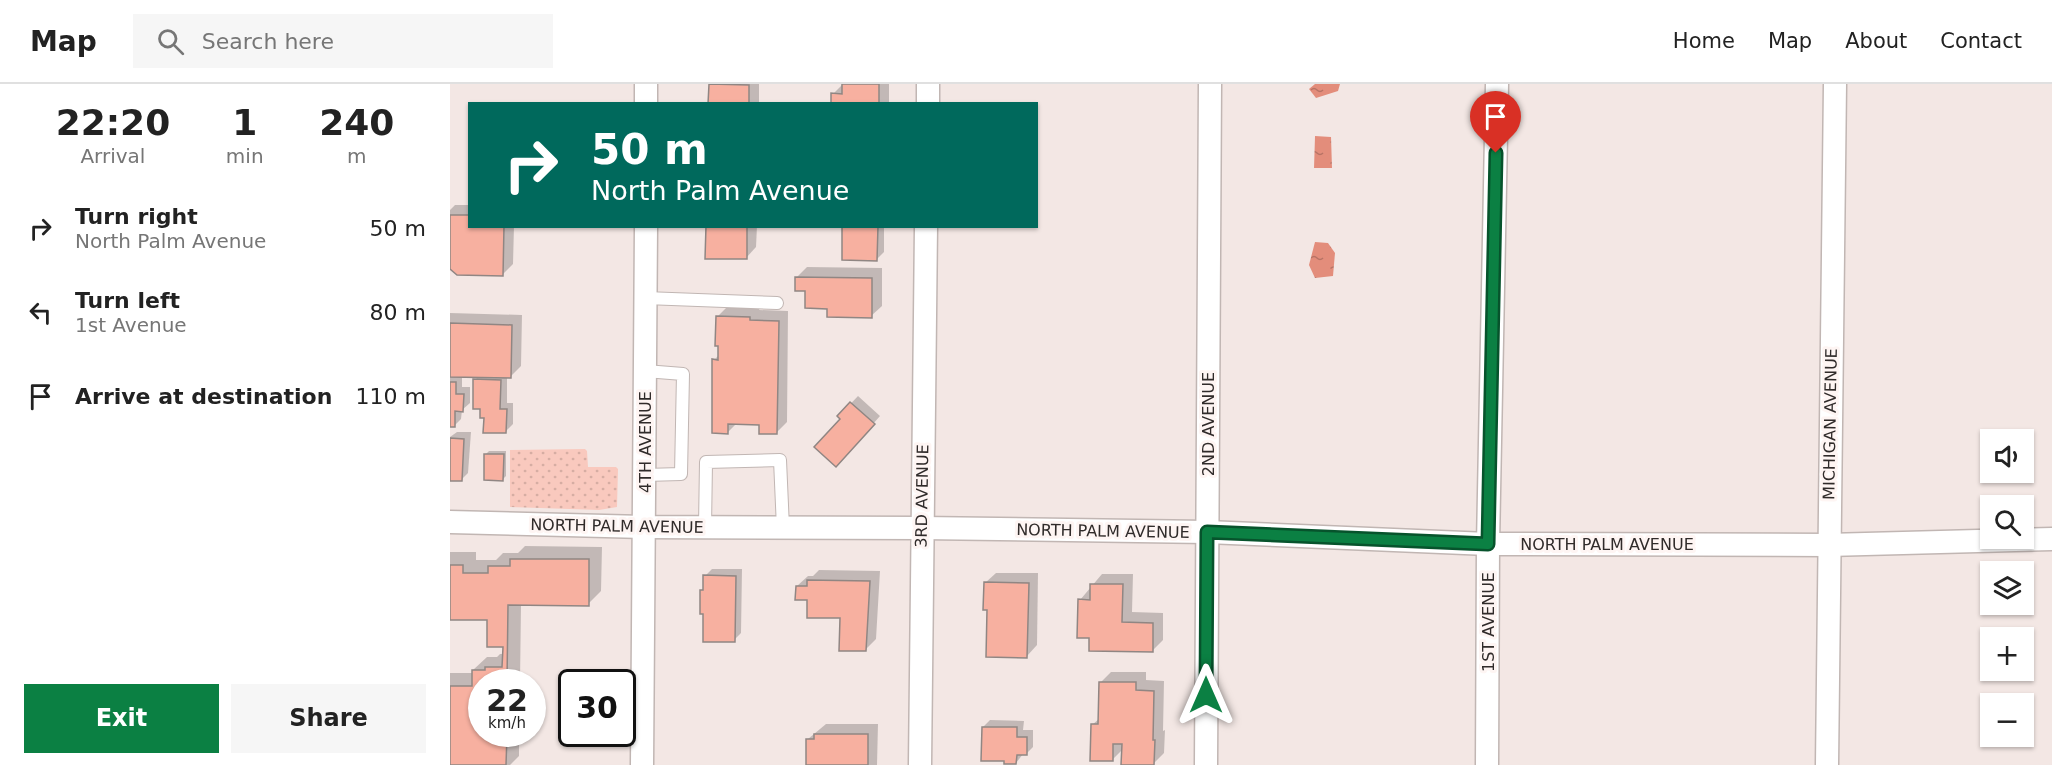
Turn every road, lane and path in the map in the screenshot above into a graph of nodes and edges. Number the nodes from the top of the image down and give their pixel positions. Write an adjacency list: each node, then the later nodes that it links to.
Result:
1 (646, 84): 6 (street)
2 (928, 84): 7 (street)
3 (1210, 84): 19 (street, 2ND AVENUE)
4 (1497, 84): 21 (street, 1ST AVENUE)
5 (1834, 84): 22 (street, MICHIGAN AVENUE)
6 (646, 102)
7 (928, 102)
8 (646, 228): 10 (street, 4TH AVENUE)
9 (926, 228): 18 (street, 3RD AVENUE)
10 (645, 298): 11 (lane); 12 (street, 4TH AVENUE)
11 (777, 303)
12 (645, 371): 13 (street, 4TH AVENUE); 13 (lane)
13 (645, 475): 15 (street, 4TH AVENUE)
14 (450, 522): 15 (street, NORTH PALM AVENUE)
15 (644, 527): 16 (street, NORTH PALM AVENUE); 23 (street, 4TH AVENUE)
16 (705, 527): 17 (street, NORTH PALM AVENUE); 17 (lane)
17 (783, 528): 18 (street, NORTH PALM AVENUE)
18 (922, 528): 19 (street, NORTH PALM AVENUE); 24 (street, 3RD AVENUE)
19 (1207, 532): 21 (street, NORTH PALM AVENUE); 25 (street, 2ND AVENUE)
20 (2052, 539): 22 (street, NORTH PALM AVENUE)
21 (1488, 544): 22 (street, NORTH PALM AVENUE); 26 (street, 1ST AVENUE)
22 (1828, 545): 27 (street, MICHIGAN AVENUE)
23 (642, 765)
24 (920, 765)
25 (1206, 765)
26 (1487, 765)
27 (1827, 765)

